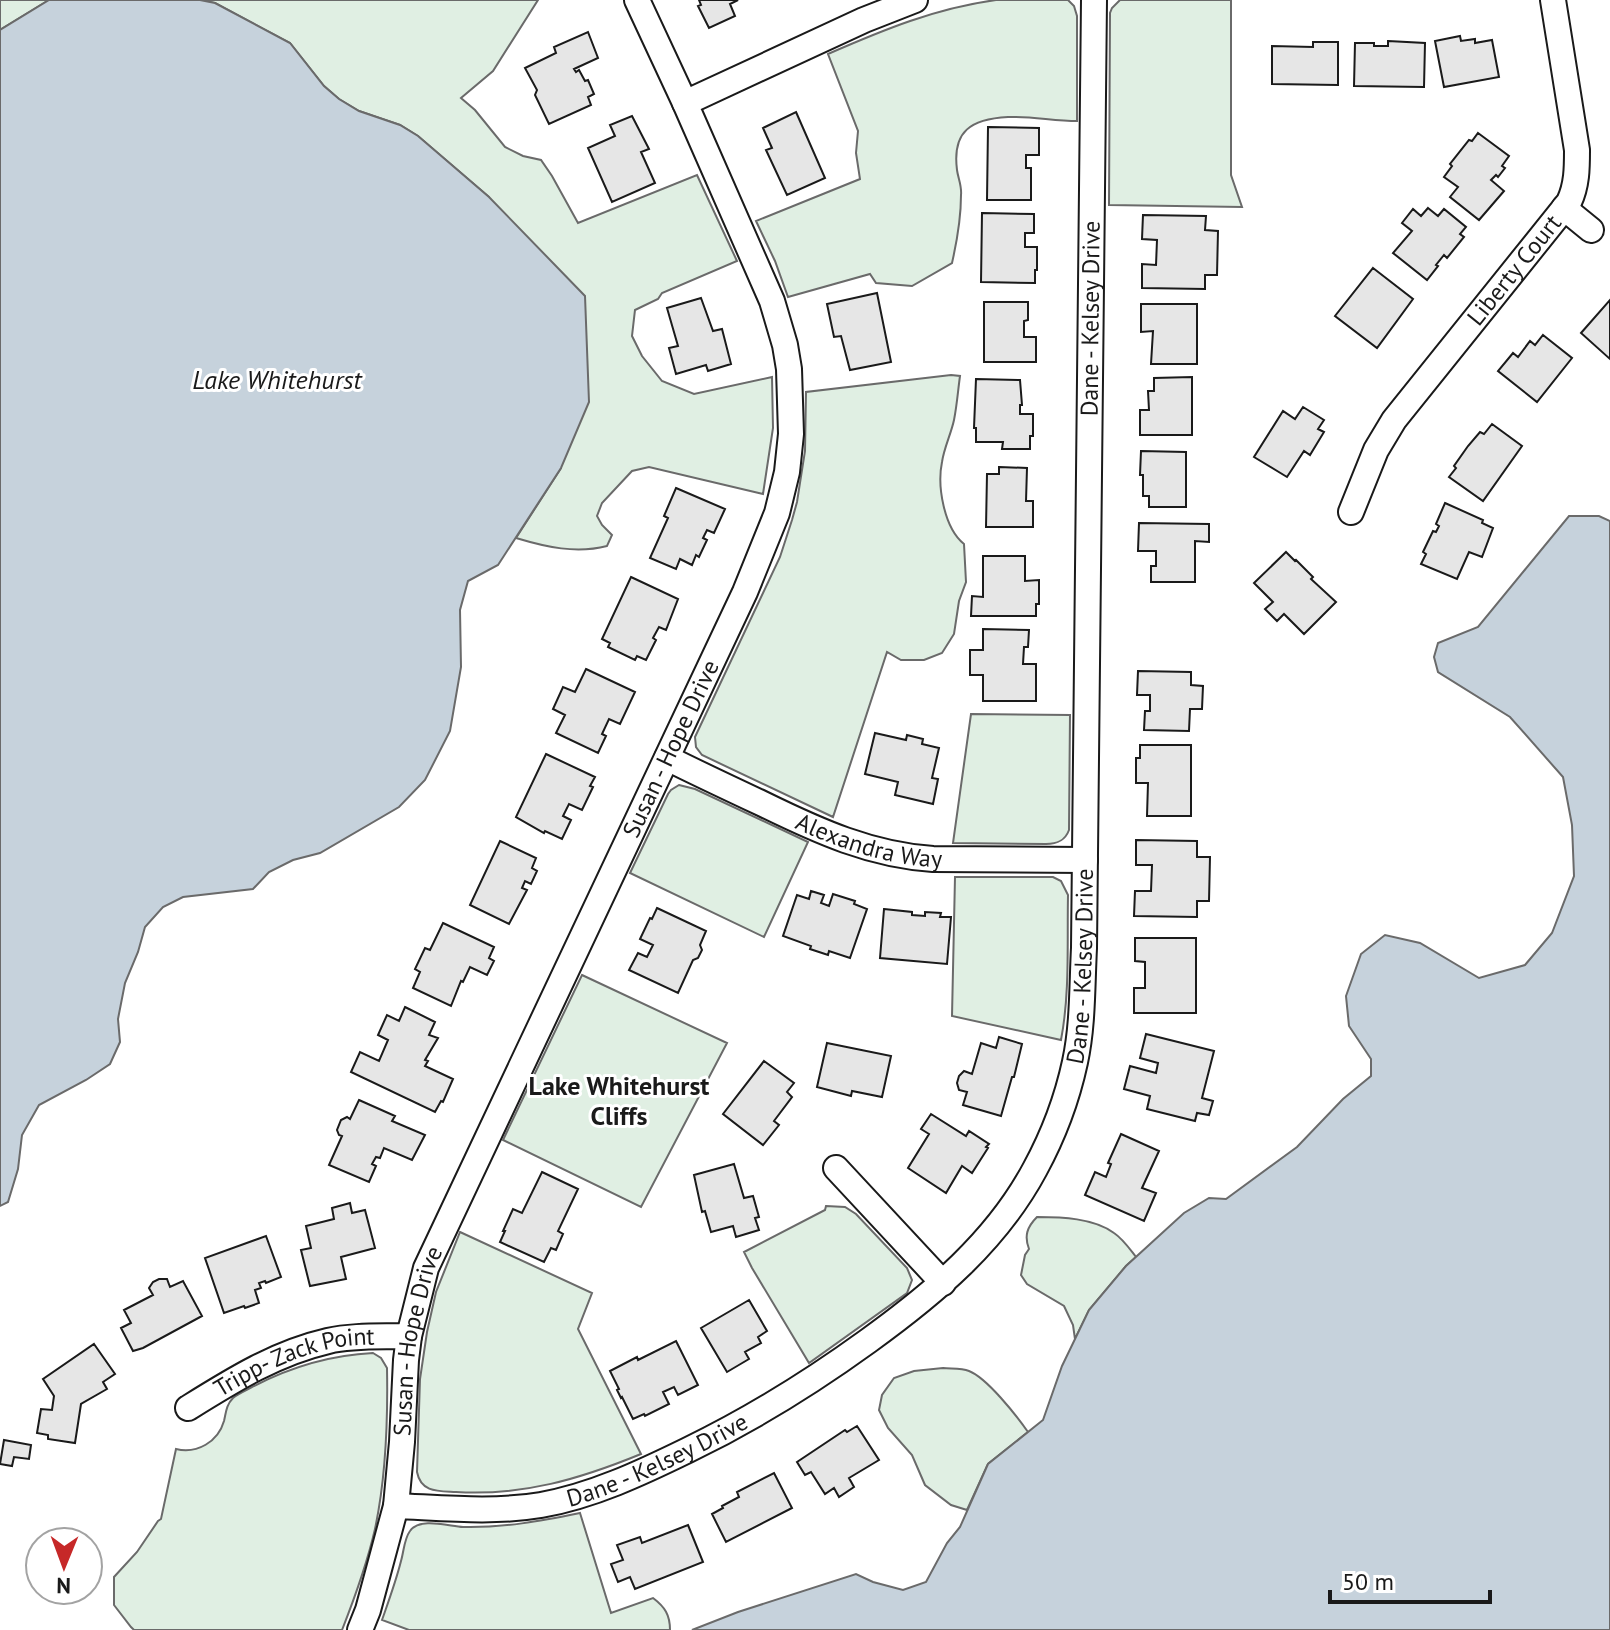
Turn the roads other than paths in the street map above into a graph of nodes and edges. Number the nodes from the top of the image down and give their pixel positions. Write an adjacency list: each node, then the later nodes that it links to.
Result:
1 (637, 0): 5 (street, Susan - Hope Drive)
2 (915, 0): 5 (street)
3 (1094, 0): 10 (street, Dane - Kelsey Drive)
4 (1553, 0): 6 (street, Liberty Court)
5 (685, 103): 9 (street, Susan - Hope Drive)
6 (1564, 208): 7 (street); 8 (street, Liberty Court)
7 (1591, 230)
8 (1351, 512)
9 (667, 758): 10 (street, Alexandra Way); 13 (street, Susan - Hope Drive)
10 (1085, 860): 12 (street, Dane - Kelsey Drive)
11 (836, 1168): 12 (street)
12 (943, 1283): 15 (street, Dane - Kelsey Drive)
13 (409, 1336): 14 (street, Tripp- Zack Point); 15 (street, Susan - Hope Drive)
14 (188, 1408)
15 (396, 1506): 16 (street, Susan - Hope Drive)
16 (360, 1630)

